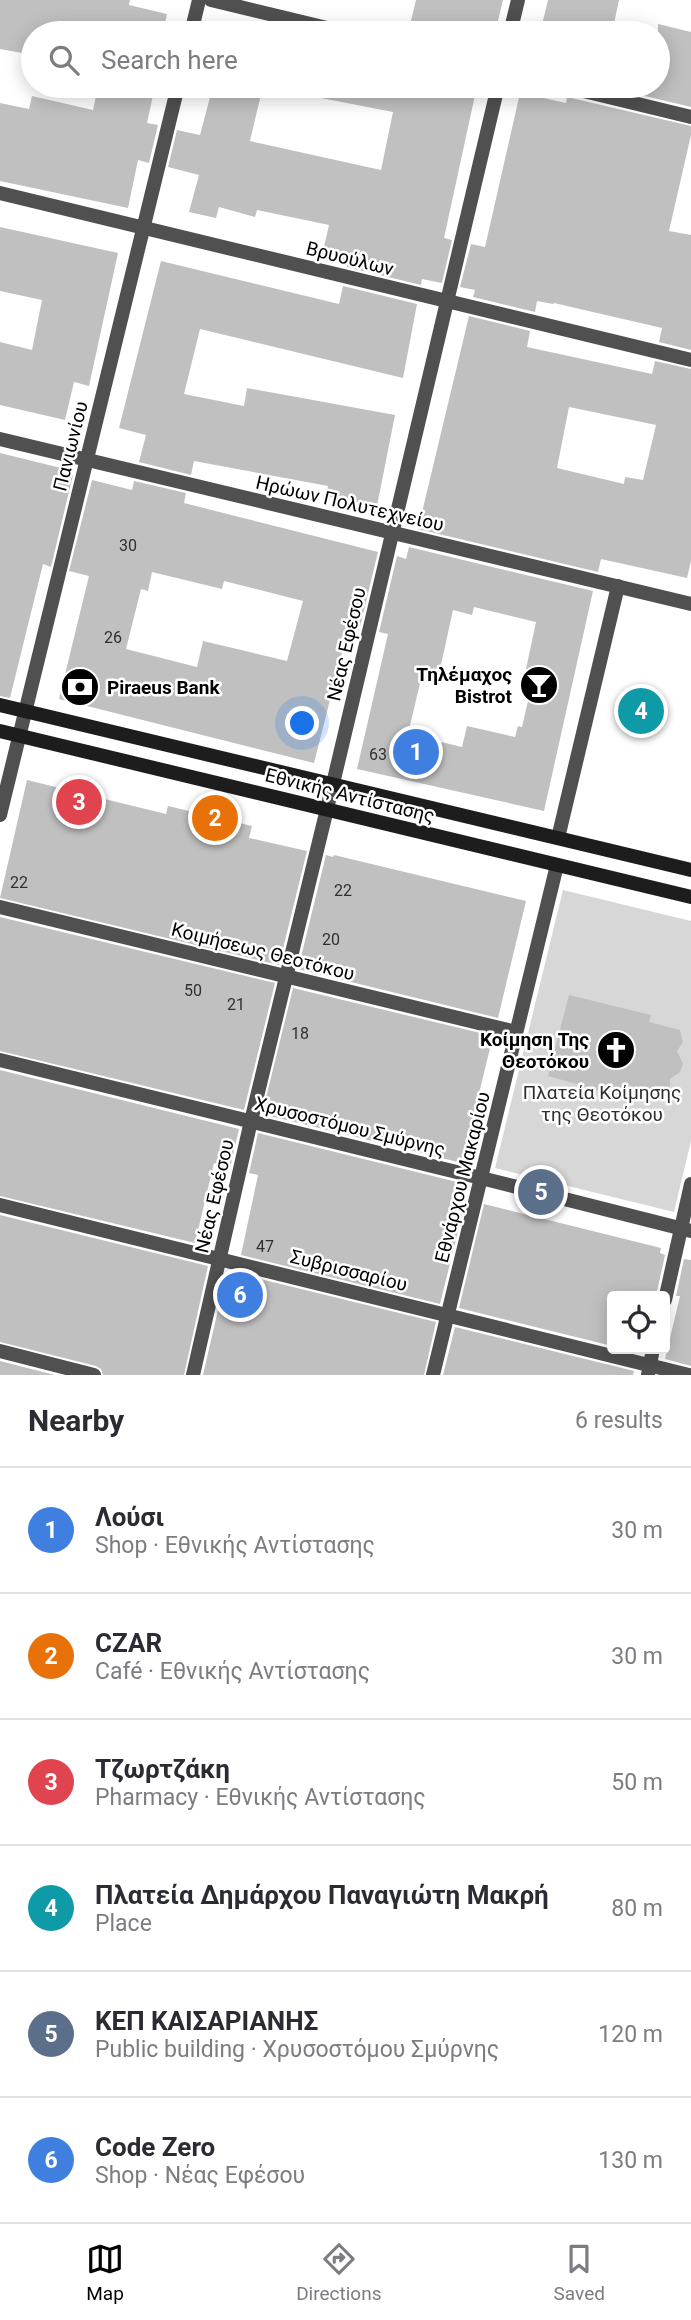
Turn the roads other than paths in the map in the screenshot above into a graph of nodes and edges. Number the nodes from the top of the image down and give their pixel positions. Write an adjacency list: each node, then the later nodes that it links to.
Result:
1 (199, 0): 4 (street)
2 (211, 0): 5 (street)
3 (518, 0): 6 (street)
4 (194, 21)
5 (298, 21)
6 (513, 21)
7 (175, 98): 12 (street, Πανιωνίου)
8 (495, 98): 13 (street, Νέας Εφέσου)
9 (613, 98): 10 (street)
10 (691, 117)
11 (0, 193): 12 (street, Βρυούλων)
12 (143, 228): 13 (street, Βρυούλων); 16 (street, Πανιωνίου)
13 (447, 302): 14 (street, Βρυούλων); 17 (street, Νέας Εφέσου)
14 (691, 360)
15 (0, 439): 16 (street, Ηρώων Πολυτεχνείου)
16 (87, 460): 17 (street, Ηρώων Πολυτεχνείου); 21 (street, Πανιωνίου)
17 (392, 532): 18 (street, Ηρώων Πολυτεχνείου); 24 (street, Νέας Εφέσου)
18 (618, 586): 19 (street, Ηρώων Πολυτεχνείου); 27 (street)
19 (691, 604)
20 (0, 705): 21 (main road, Εθνικής Αντίστασης)
21 (26, 711): 23 (street, Πανιωνίου); 24 (main road, Εθνικής Αντίστασης)
22 (0, 731): 23 (main road, Εθνικής Αντίστασης)
23 (19, 736): 25 (main road, Εθνικής Αντίστασης); 26 (street, Πανιωνίου)
24 (333, 785): 25 (street, Νέας Εφέσου); 27 (main road, Εθνικής Αντίστασης)
25 (327, 809): 28 (main road, Εθνικής Αντίστασης); 32 (street, Νέας Εφέσου)
26 (0, 815)
27 (558, 838): 29 (main road, Εθνικής Αντίστασης)
28 (557, 865): 30 (main road, Εθνικής Αντίστασης); 33 (street, Εθνάρχου Μακαρίου)
29 (691, 870)
30 (691, 897)
31 (0, 907): 32 (street, Κοιμήσεως Θεοτόκου)
32 (287, 977): 33 (street, Κοιμήσεως Θεοτόκου); 35 (street, Νέας Εφέσου)
33 (516, 1032): 36 (street, Εθνάρχου Μακαρίου)
34 (0, 1060): 35 (street, Χρυσοστόμου Σμύρνης)
35 (251, 1121): 36 (street, Χρυσοστόμου Σμύρνης); 40 (street, Νέας Εφέσου)
36 (481, 1178): 39 (street, Χρυσοστόμου Σμύρνης); 42 (street, Εθνάρχου Μακαρίου)
37 (691, 1184): 39 (street)
38 (0, 1205): 40 (street, Συβρισσαρίου)
39 (686, 1230): 41 (street)
40 (219, 1258): 42 (street, Συβρισσαρίου); 46 (street, Νέας Εφέσου)
41 (668, 1291)
42 (448, 1314): 44 (street, Συβρισσαρίου); 47 (street, Εθνάρχου Μακαρίου)
43 (0, 1351): 45 (street)
44 (649, 1369): 48 (street, Συβρισσαρίου)
45 (94, 1375)
46 (193, 1375)
47 (433, 1375)
48 (689, 1375)

